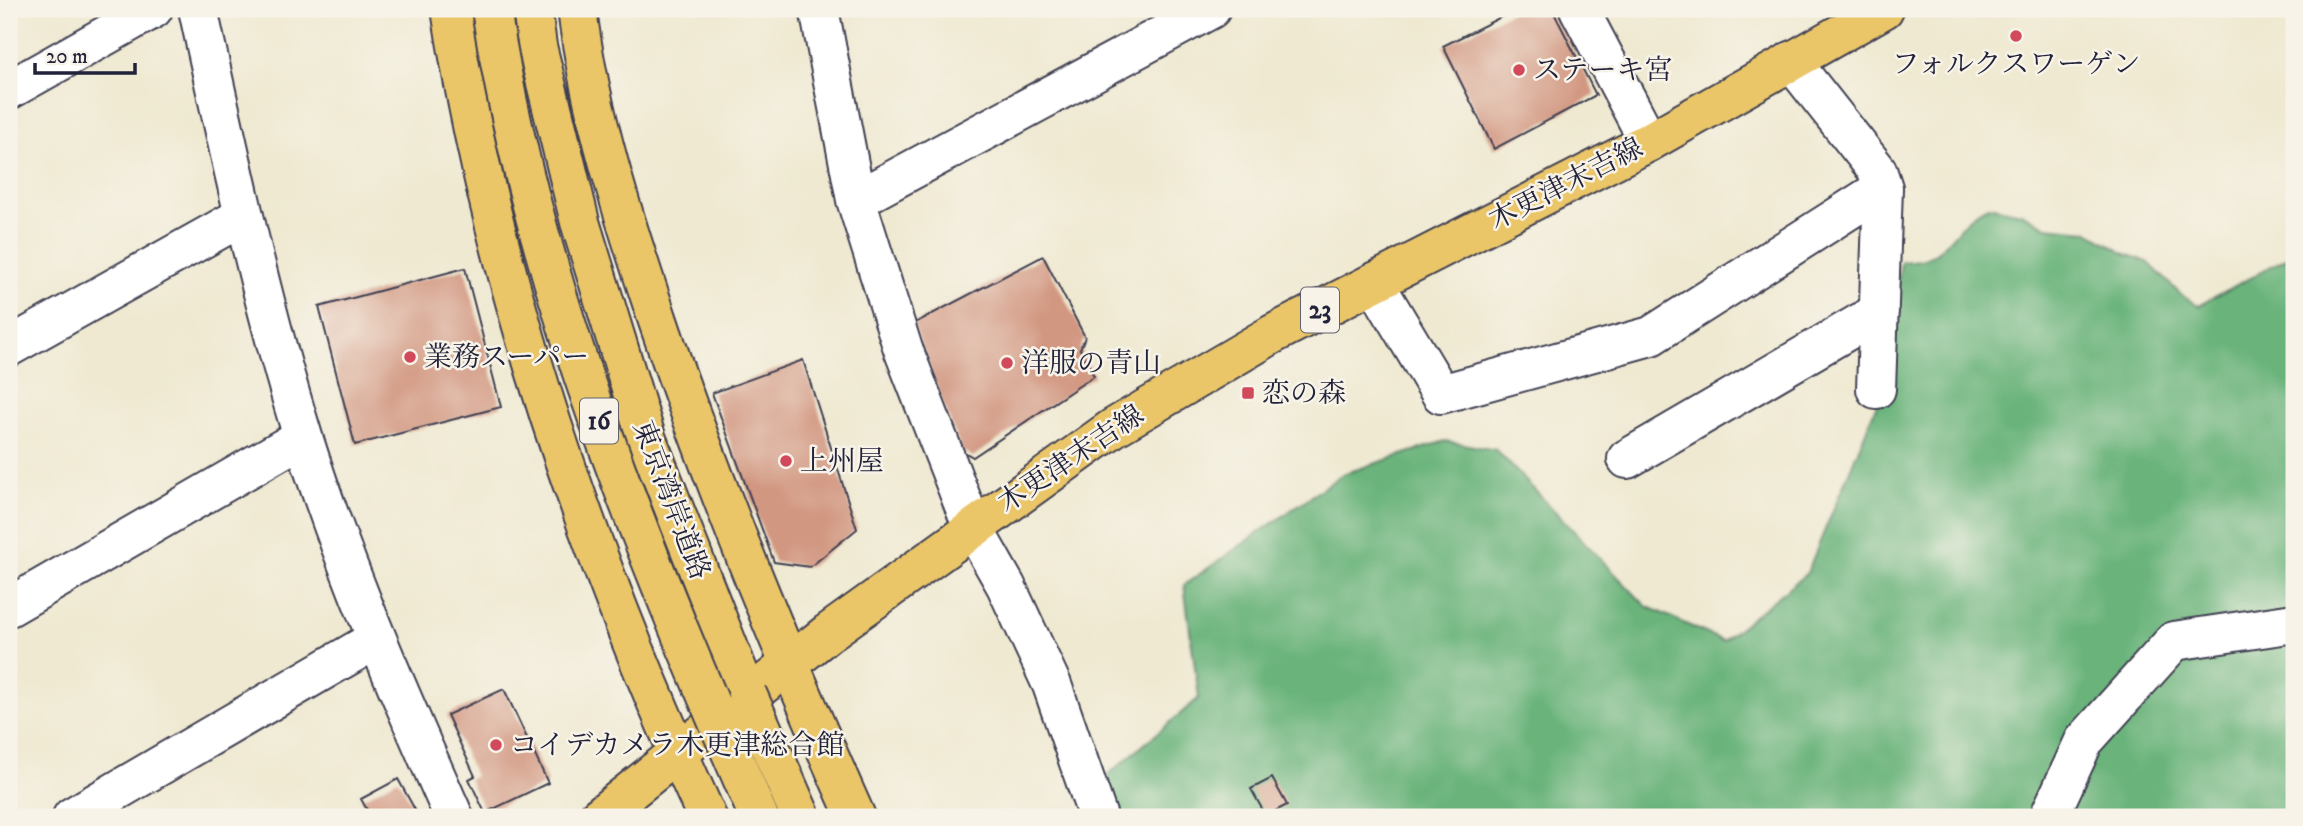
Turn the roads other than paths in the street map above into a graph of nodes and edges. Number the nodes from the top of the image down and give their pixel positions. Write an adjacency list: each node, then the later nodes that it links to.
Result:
1 (153, 9): 12 (street)
2 (198, 9): 16 (street)
3 (451, 9): 28 (main road, 16)
4 (491, 9): 33 (main road, 東京湾岸道路 / 16, bridge)
5 (532, 9): 34 (main road, 東京湾岸道路 / 16, bridge)
6 (577, 9): 27 (main road)
7 (819, 9): 15 (street)
8 (1211, 9): 15 (street)
9 (1579, 9): 13 (street)
10 (1884, 9): 11 (main road, 木更津末吉線 / 23)
11 (1791, 61): 13 (main road, 木更津末吉線 / 23); 14 (street)
12 (9, 90)
13 (1649, 142): 17 (main road, 木更津末吉線 / 23)
14 (1883, 188): 17 (street); 18 (street)
15 (856, 200): 23 (street)
16 (243, 216): 19 (street); 21 (street)
17 (1374, 282): 23 (main road, 木更津末吉線 / 23)
18 (1879, 312): 20 (street); 22 (street)
19 (9, 347)
20 (1876, 388)
21 (303, 438): 24 (street); 26 (street)
22 (1628, 459)
23 (972, 526): 27 (main road, 木更津末吉線 / 23); 36 (street)
24 (9, 607)
25 (2294, 622): 37 (street)
26 (375, 640): 29 (street); 30 (street)
27 (789, 665): 28 (main road, 木更津末吉線 / 23); 35 (main road)
28 (678, 754): 31 (main road, 木更津末吉線 / 23); 32 (main road, 16)
29 (72, 817)
30 (454, 817)
31 (598, 817)
32 (707, 817)
33 (759, 817)
34 (802, 817)
35 (856, 817)
36 (1098, 817)
37 (2049, 817)

